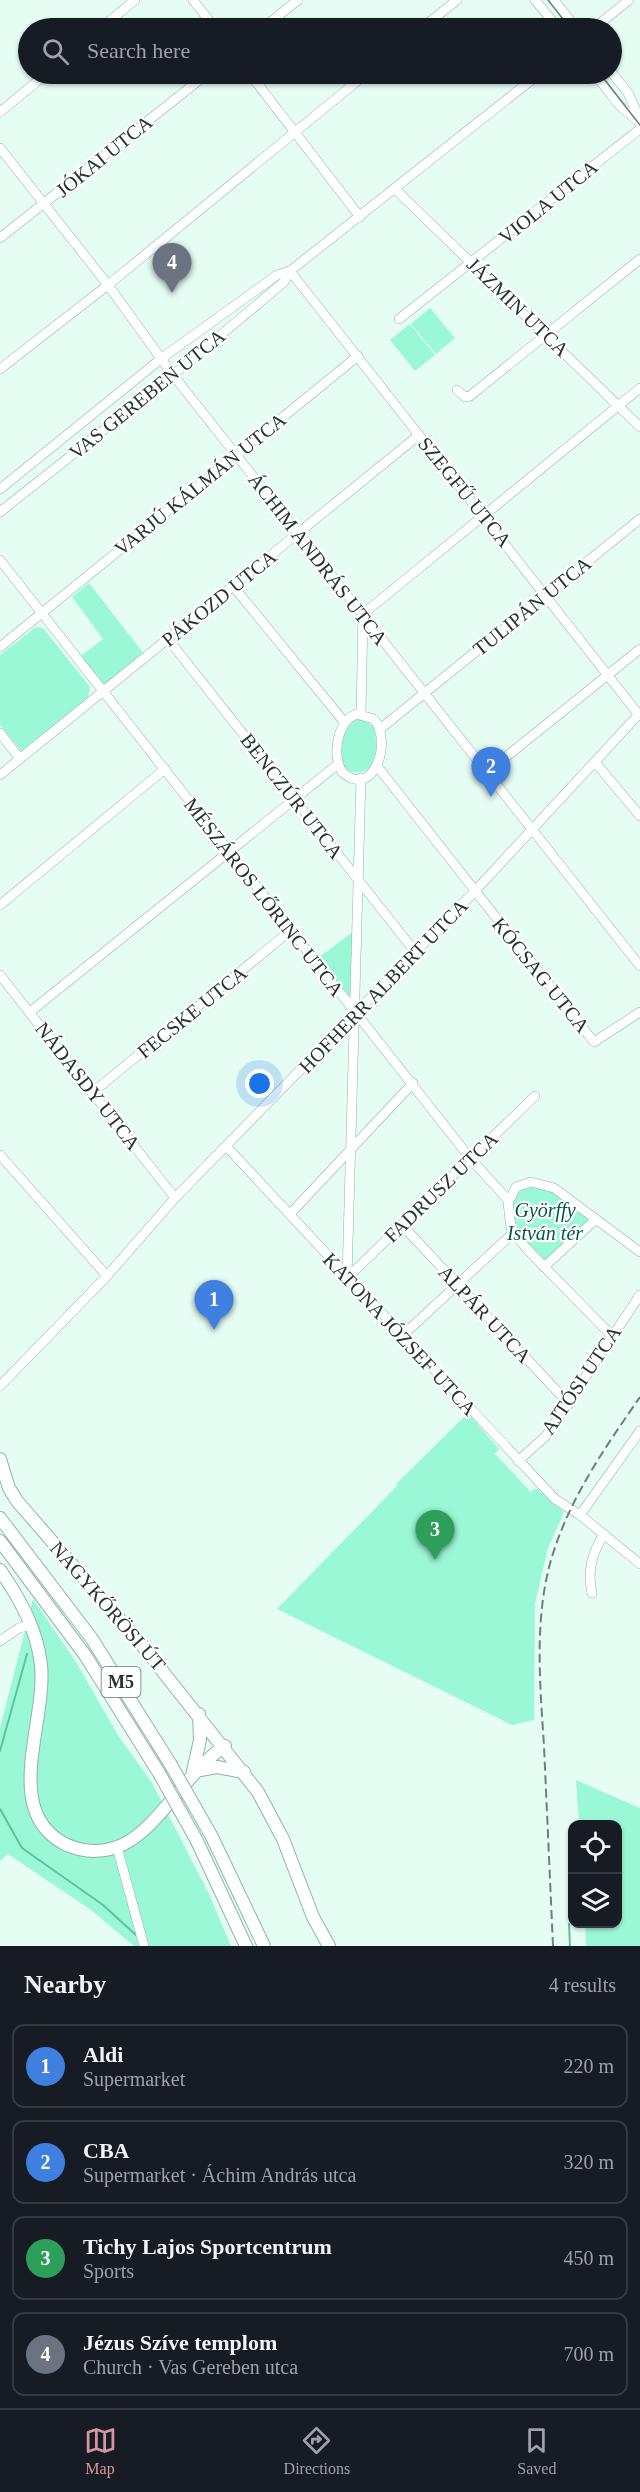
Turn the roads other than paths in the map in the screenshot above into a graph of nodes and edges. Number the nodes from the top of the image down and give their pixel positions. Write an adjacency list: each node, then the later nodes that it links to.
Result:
1 (135, 0): 8 (street)
2 (193, 0): 9 (street)
3 (298, 0): 10 (street)
4 (457, 0): 11 (street)
5 (536, 0): 12 (street)
6 (554, 0): 13 (street)
7 (629, 0): 14 (street)
8 (113, 18)
9 (207, 18)
10 (276, 18)
11 (434, 18)
12 (550, 18)
13 (568, 18)
14 (606, 18)
15 (34, 84): 22 (street)
16 (194, 84): 28 (street, JÓKAI UTCA)
17 (258, 84): 25 (street)
18 (354, 84): 25 (street)
19 (527, 84): 27 (street, VAS GEREBEN UTCA)
20 (603, 84): 23 (street)
21 (621, 84): 23 (street)
22 (0, 112)
23 (640, 121)
24 (640, 129): 32 (street, VIOLA UTCA)
25 (295, 131): 29 (street); 34 (street)
26 (0, 148): 28 (street, ÁCHIM ANDRÁS UTCA)
27 (395, 189): 29 (street, VAS GEREBEN UTCA); 32 (street, JÁZMIN UTCA)
28 (44, 203): 30 (street, JÓKAI UTCA); 34 (street, ÁCHIM ANDRÁS UTCA)
29 (360, 217): 33 (street, VAS GEREBEN UTCA)
30 (0, 238)
31 (640, 259): 36 (street)
32 (472, 263): 35 (street, VIOLA UTCA); 36 (street, JÁZMIN UTCA)
33 (290, 271): 37 (street, SZEGFŰ UTCA); 38 (street, VAS GEREBEN UTCA); 40 (street, VAS GEREBEN UTCA)
34 (108, 285): 38 (street, ÁCHIM ANDRÁS UTCA); 39 (street)
35 (399, 319)
36 (546, 333): 42 (street); 43 (street, JÁZMIN UTCA)
37 (358, 356): 45 (street, SZEGFŰ UTCA); 46 (street, VARJÚ KÁLMÁN UTCA)
38 (162, 358): 40 (street, ÁCHIM ANDRÁS UTCA); 47 (street, VAS GEREBEN UTCA)
39 (0, 369)
40 (173, 375): 46 (street, ÁCHIM ANDRÁS UTCA); 48 (street, VAS GEREBEN UTCA)
41 (640, 388): 43 (street)
42 (457, 390)
43 (618, 405): 44 (street, JÁZMIN UTCA); 49 (street)
44 (640, 427)
45 (419, 435): 49 (street, SZEGFŰ UTCA); 51 (street, PÁKOZD UTCA)
46 (236, 455): 51 (street, ÁCHIM ANDRÁS UTCA); 55 (street, VARJÚ KÁLMÁN UTCA)
47 (0, 489)
48 (0, 512)
49 (484, 514): 54 (street, SZEGFŰ UTCA); 56 (street)
50 (640, 519): 54 (street, TULIPÁN UTCA)
51 (299, 534): 53 (street, PÁKOZD UTCA); 56 (street, ÁCHIM ANDRÁS UTCA)
52 (0, 560): 55 (street)
53 (233, 585): 57 (street, PÁKOZD UTCA); 65 (street)
54 (546, 596): 60 (street, SZEGFŰ UTCA); 61 (street, TULIPÁN UTCA)
55 (43, 613): 58 (street, VARJÚ KÁLMÁN UTCA); 62 (street, MÉSZÁROS LŐRINC UTCA)
56 (363, 614): 61 (street, ÁCHIM ANDRÁS UTCA); 63 (street)
57 (168, 639): 62 (street, PÁKOZD UTCA); 76 (street, BENCZÚR UTCA)
58 (0, 647)
59 (640, 649): 60 (street)
60 (608, 675): 64 (street, SZEGFŰ UTCA); 73 (street)
61 (423, 692): 66 (street, TULIPÁN UTCA); 73 (street, ÁCHIM ANDRÁS UTCA)
62 (103, 693): 68 (street, PÁKOZD UTCA); 72 (street, MÉSZÁROS LŐRINC UTCA)
63 (361, 714): 65 (street); 66 (street)
64 (638, 719): 69 (street, HOFHERR ALBERT UTCA)
65 (345, 723): 70 (street)
66 (380, 729): 71 (street)
67 (0, 733): 68 (street)
68 (20, 759): 74 (street)
69 (595, 762): 77 (street); 78 (street, HOFHERR ALBERT UTCA)
70 (338, 764): 75 (street); 76 (street)
71 (377, 766): 75 (street); 81 (street, KÓCSAG UTCA)
72 (165, 769): 79 (street, MÉSZÁROS LŐRINC UTCA); 82 (street)
73 (486, 773): 78 (street, ÁCHIM ANDRÁS UTCA)
74 (0, 775)
75 (361, 778): 80 (street)
76 (293, 799): 79 (street); 80 (street, BENCZÚR UTCA)
77 (640, 816)
78 (532, 830): 81 (street, HOFHERR ALBERT UTCA); 85 (street, ÁCHIM ANDRÁS UTCA)
79 (228, 851): 83 (street, MÉSZÁROS LŐRINC UTCA); 87 (street)
80 (359, 879): 84 (street, BENCZÚR UTCA); 89 (street)
81 (474, 892): 84 (street, HOFHERR ALBERT UTCA); 88 (street, KÓCSAG UTCA)
82 (0, 905)
83 (290, 931): 89 (street, MÉSZÁROS LŐRINC UTCA); 91 (street, FECSKE UTCA)
84 (416, 953): 89 (street, HOFHERR ALBERT UTCA)
85 (640, 966)
86 (0, 975): 87 (street, NÁDASDY UTCA)
87 (30, 1012): 91 (street, NÁDASDY UTCA)
88 (640, 1012)
89 (356, 1015): 90 (street, MÉSZÁROS LŐRINC UTCA); 93 (street, HOFHERR ALBERT UTCA); 94 (street)
90 (413, 1083): 94 (street); 96 (street, MÉSZÁROS LŐRINC UTCA)
91 (93, 1092): 97 (street, NÁDASDY UTCA)
92 (535, 1096): 96 (street, FADRUSZ UTCA)
93 (226, 1146): 97 (street, HOFHERR ALBERT UTCA); 99 (street, KATONA JÓZSEF UTCA)
94 (352, 1148): 99 (street); 106 (street)
95 (0, 1155): 105 (street)
96 (470, 1158): 98 (street, MÉSZÁROS LŐRINC UTCA); 101 (street, FADRUSZ UTCA)
97 (175, 1198): 105 (street, HOFHERR ALBERT UTCA)
98 (508, 1200): 100 (street); 102 (street)
99 (290, 1214): 106 (street, KATONA JÓZSEF UTCA)
100 (595, 1220): 103 (street); 104 (street)
101 (402, 1225): 106 (street, FADRUSZ UTCA); 107 (street, ALPÁR UTCA)
102 (513, 1233): 104 (street); 107 (street)
103 (640, 1252)
104 (544, 1267): 109 (street)
105 (107, 1276): 111 (street, HOFHERR ALBERT UTCA)
106 (347, 1278): 110 (street, KATONA JÓZSEF UTCA)
107 (457, 1285): 110 (street); 112 (street, ALPÁR UTCA)
108 (640, 1295): 109 (street, AJTÓSI UTCA)
109 (611, 1335): 112 (street, AJTÓSI UTCA)
110 (402, 1336): 115 (street, KATONA JÓZSEF UTCA)
111 (0, 1386)
112 (569, 1404): 115 (street, AJTÓSI UTCA)
113 (640, 1431): 116 (street)
114 (0, 1458): 125 (main road, NAGYKŐRÖSI ÚT)
115 (518, 1461): 116 (street, KATONA JÓZSEF UTCA)
116 (580, 1515): 118 (street, KATONA JÓZSEF UTCA)
117 (0, 1518): 132 (main road, M5, bridge)
118 (604, 1534): 120 (street, KATONA JÓZSEF UTCA); 122 (street)
119 (0, 1541): 131 (main road, M5, bridge)
120 (640, 1564)
121 (0, 1570): 123 (main road)
122 (592, 1593)
123 (32, 1625): 124 (street); 129 (main road)
124 (0, 1641)
125 (199, 1714): 126 (main road, NAGYKŐRÖSI ÚT); 127 (main road)
126 (225, 1746): 127 (main road); 128 (main road, NAGYKŐRÖSI ÚT)
127 (193, 1772): 128 (main road); 129 (main road)
128 (244, 1772): 133 (main road, NAGYKŐRÖSI ÚT)
129 (117, 1847): 130 (street)
130 (144, 1946)
131 (246, 1946)
132 (264, 1946)
133 (329, 1946)

